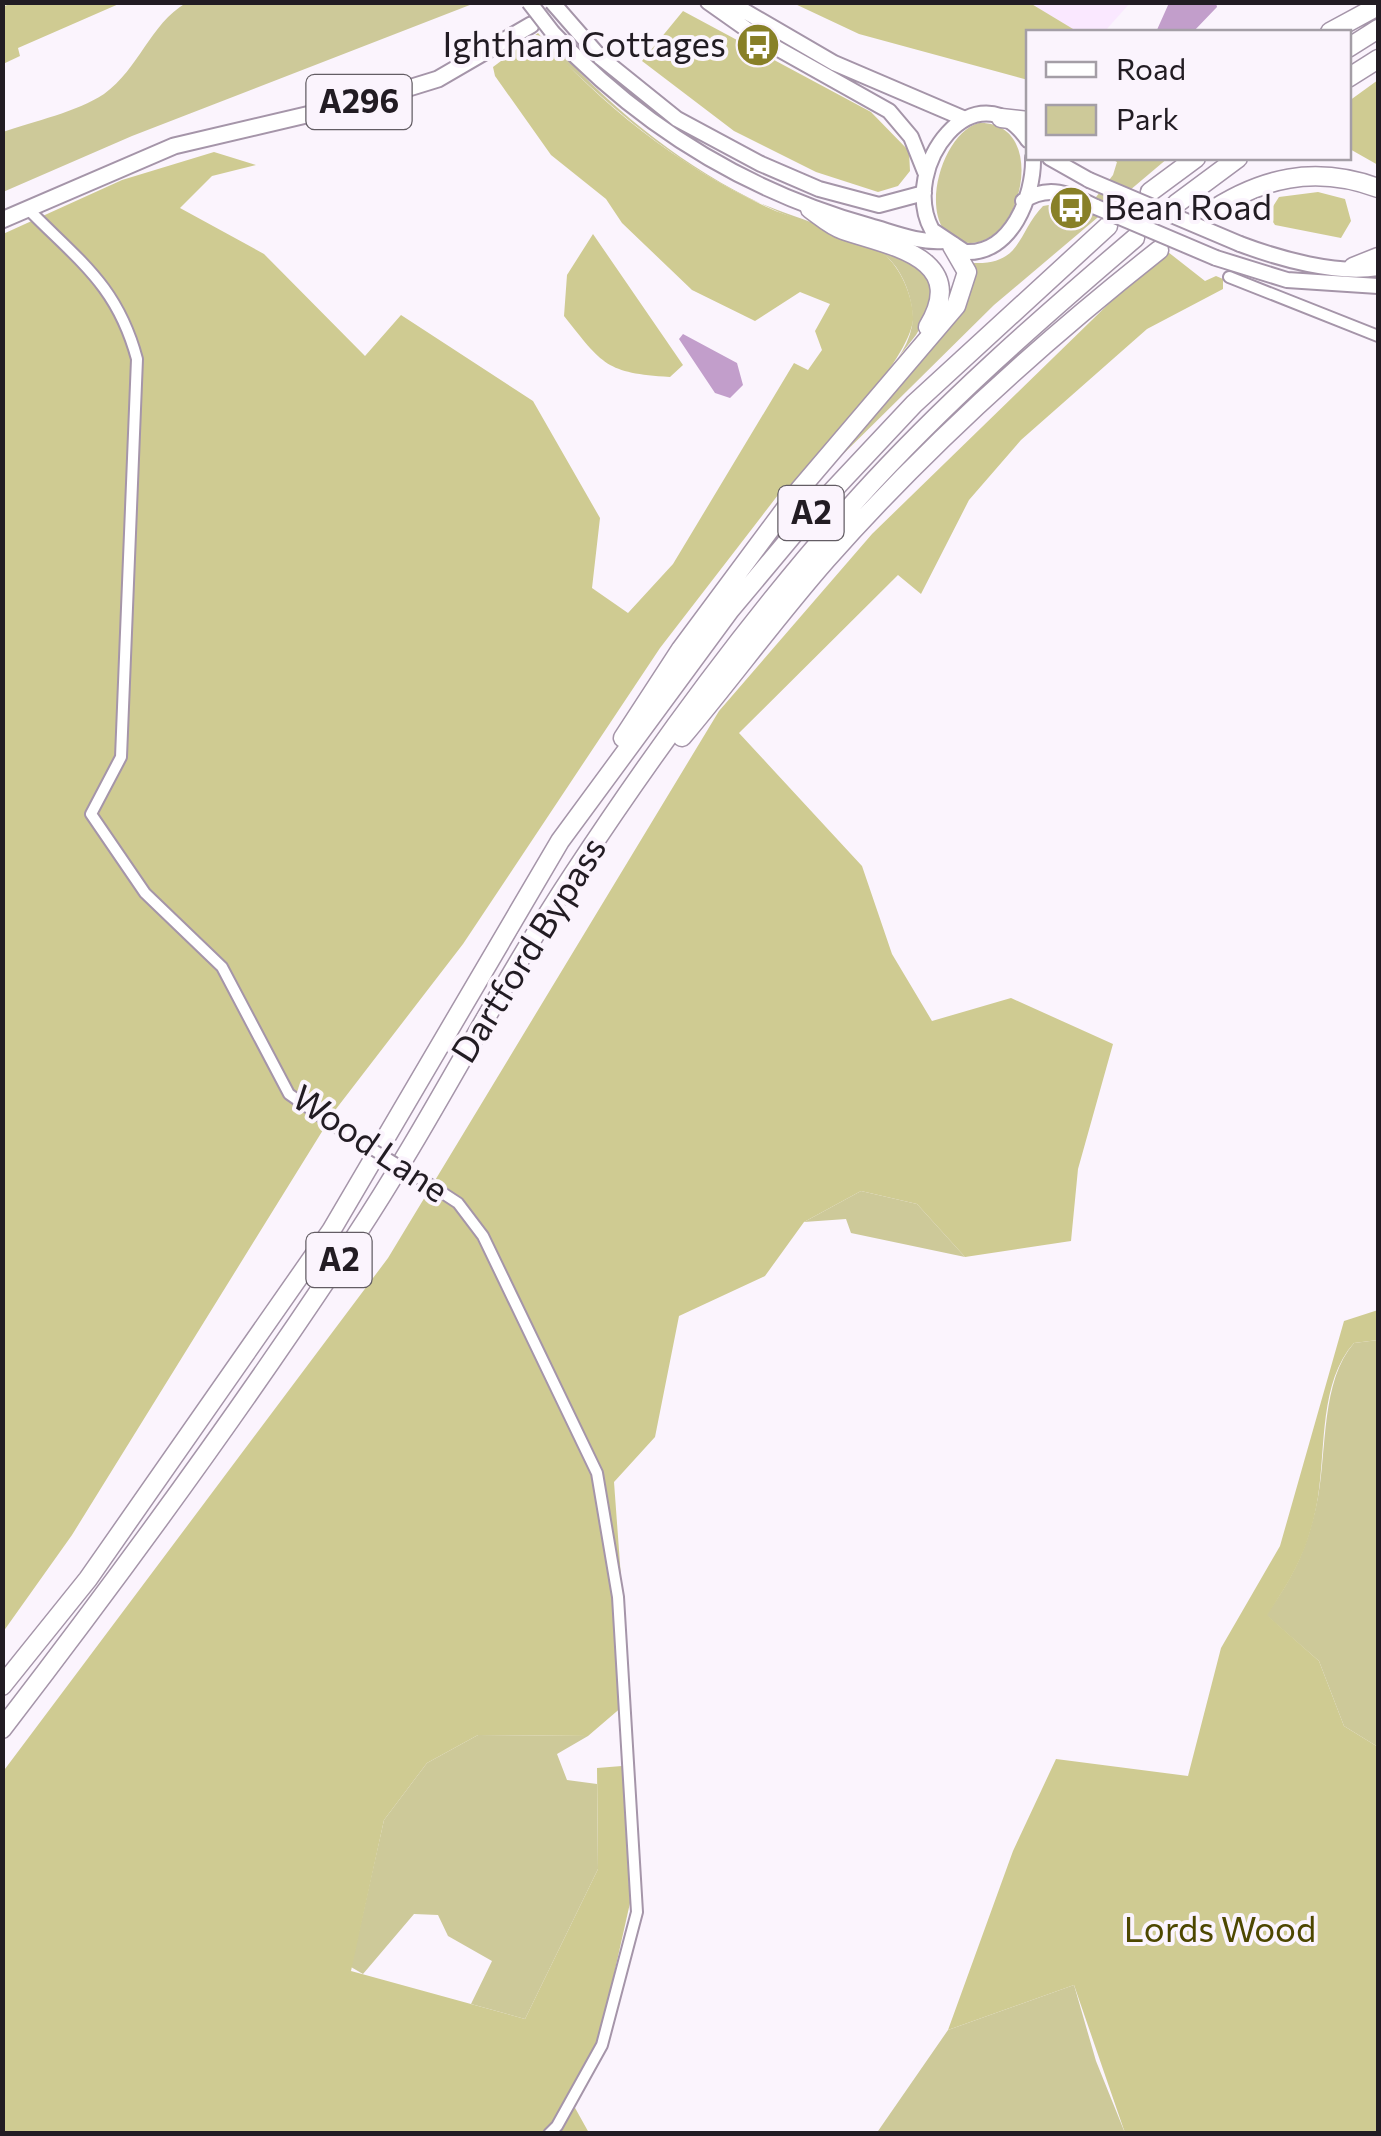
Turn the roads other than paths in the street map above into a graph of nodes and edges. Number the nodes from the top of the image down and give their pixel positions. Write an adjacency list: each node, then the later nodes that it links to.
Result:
1 (529, 2): 11 (main road, bridge)
2 (552, 2): 11 (main road, bridge)
3 (708, 2): 22 (main road)
4 (729, 2): 14 (main road)
5 (1378, 6): 8 (highway)
6 (531, 25): 25 (main road, A296)
7 (1378, 29): 9 (highway)
8 (1334, 30)
9 (1351, 46)
10 (1378, 59): 12 (highway)
11 (595, 63): 22 (main road); 26 (main road)
12 (1351, 76)
13 (1001, 118): 14 (main road); 15 (highway)
14 (965, 120): 22 (main road)
15 (1026, 133)
16 (1032, 160): 23 (main road)
17 (1054, 160): 34 (main road, bridge)
18 (1193, 160): 21 (highway)
19 (1235, 160): 24 (highway)
20 (1375, 190): 27 (highway)
21 (1150, 192)
22 (924, 193): 31 (main road)
23 (1022, 201): 31 (main road); 36 (main road, bridge)
24 (1176, 204)
25 (28, 209): 28 (main road, A296); 45 (street, Wood Lane, bridge)
26 (810, 209): 31 (main road); 40 (highway)
27 (1205, 215)
28 (2, 220)
29 (1108, 226): 42 (highway, Dartford Bypass / A2)
30 (1135, 238): 41 (highway, Dartford Bypass / A2)
31 (948, 244): 40 (highway)
32 (1159, 250): 41 (highway, A2)
33 (1378, 256): 34 (highway)
34 (1353, 266): 35 (main road)
35 (1378, 268)
36 (1378, 286)
37 (1227, 290): 39 (street)
38 (1377, 318): 39 (street)
39 (1375, 334)
40 (923, 342): 42 (highway)
41 (644, 770): 44 (highway, Dartford Bypass / A2)
42 (560, 842): 43 (highway, Dartford Bypass / A2)
43 (2, 1686)
44 (2, 1729)
45 (549, 2134)

